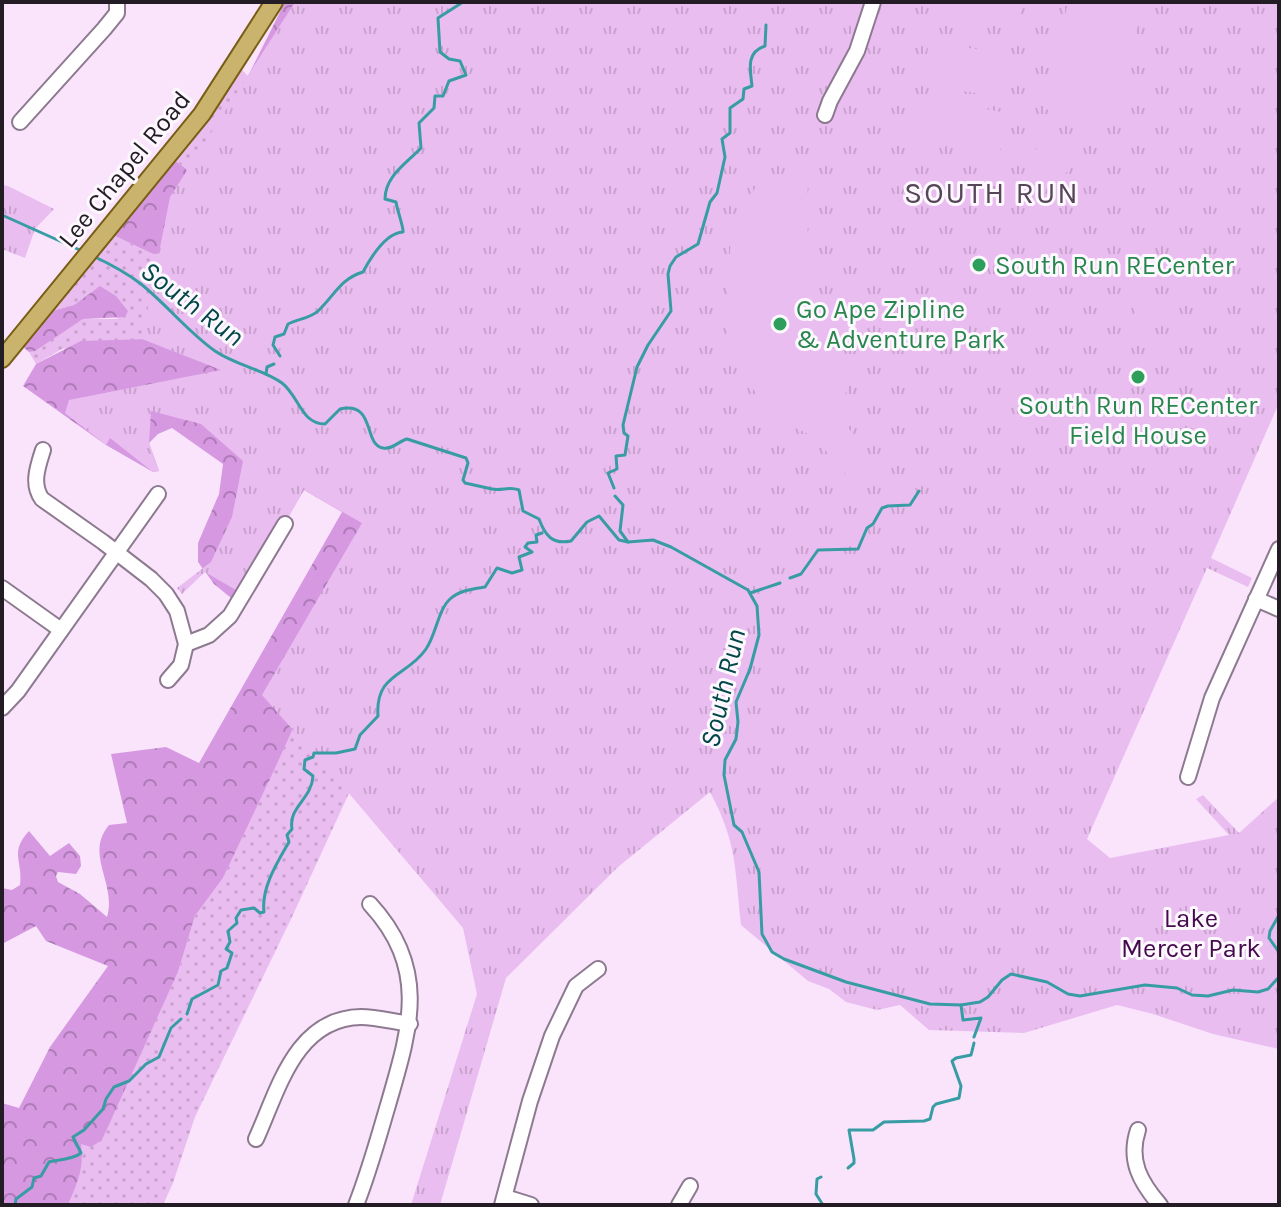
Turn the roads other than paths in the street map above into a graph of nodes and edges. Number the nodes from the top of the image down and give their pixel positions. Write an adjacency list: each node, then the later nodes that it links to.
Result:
1 (117, 2): 5 (street)
2 (274, 2): 6 (main road, Lee Chapel Road)
3 (873, 2): 4 (street)
4 (825, 115)
5 (20, 122)
6 (2, 359)
7 (43, 450): 11 (street)
8 (158, 494): 11 (street)
9 (285, 524): 16 (street)
10 (1279, 549): 13 (street)
11 (116, 553): 15 (street); 16 (street)
12 (2, 588): 15 (street)
13 (1256, 599): 14 (street); 19 (street)
14 (1279, 609)
15 (61, 630): 18 (street)
16 (186, 644): 17 (street)
17 (168, 680)
18 (2, 708)
19 (1188, 777)
20 (370, 904): 22 (street)
21 (598, 969): 26 (street)
22 (410, 1024): 24 (street); 27 (street)
23 (1138, 1130): 30 (street)
24 (256, 1139)
25 (690, 1186): 29 (street)
26 (504, 1201): 28 (street)
27 (356, 1205)
28 (531, 1205)
29 (679, 1205)
30 (1160, 1205)

